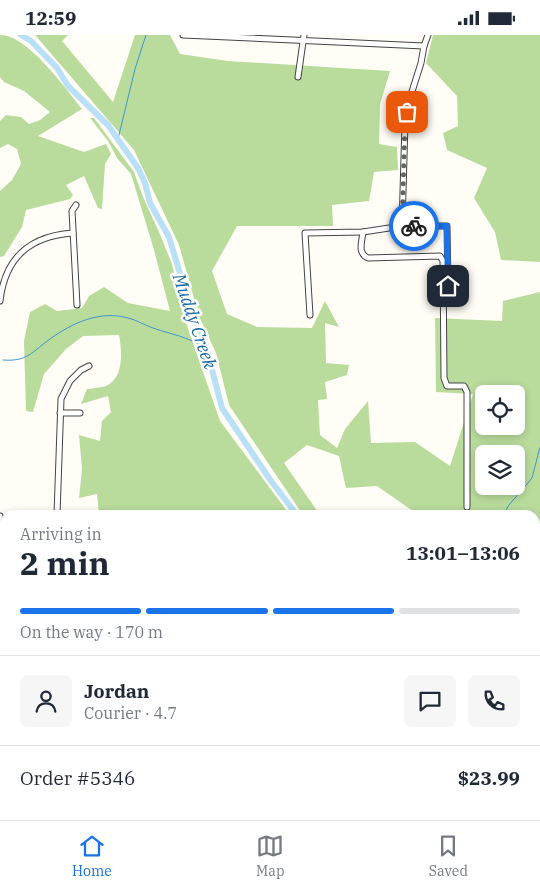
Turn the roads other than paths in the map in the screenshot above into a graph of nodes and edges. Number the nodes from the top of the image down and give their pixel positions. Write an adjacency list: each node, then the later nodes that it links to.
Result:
1 (183, 35): 4 (street)
2 (304, 35): 4 (street)
3 (428, 35): 5 (street)
4 (304, 41): 5 (street); 6 (street)
5 (424, 46): 8 (street)
6 (298, 77)
7 (76, 205): 10 (street)
8 (402, 226): 9 (street); 11 (street)
9 (363, 231): 14 (street); 18 (street)
10 (74, 233): 12 (street); 13 (street)
11 (448, 286)
12 (0, 301)
13 (77, 305)
14 (310, 315)
15 (89, 366): 16 (street)
16 (60, 413): 17 (street); 19 (street)
17 (80, 413)
18 (467, 507)
19 (57, 510)

